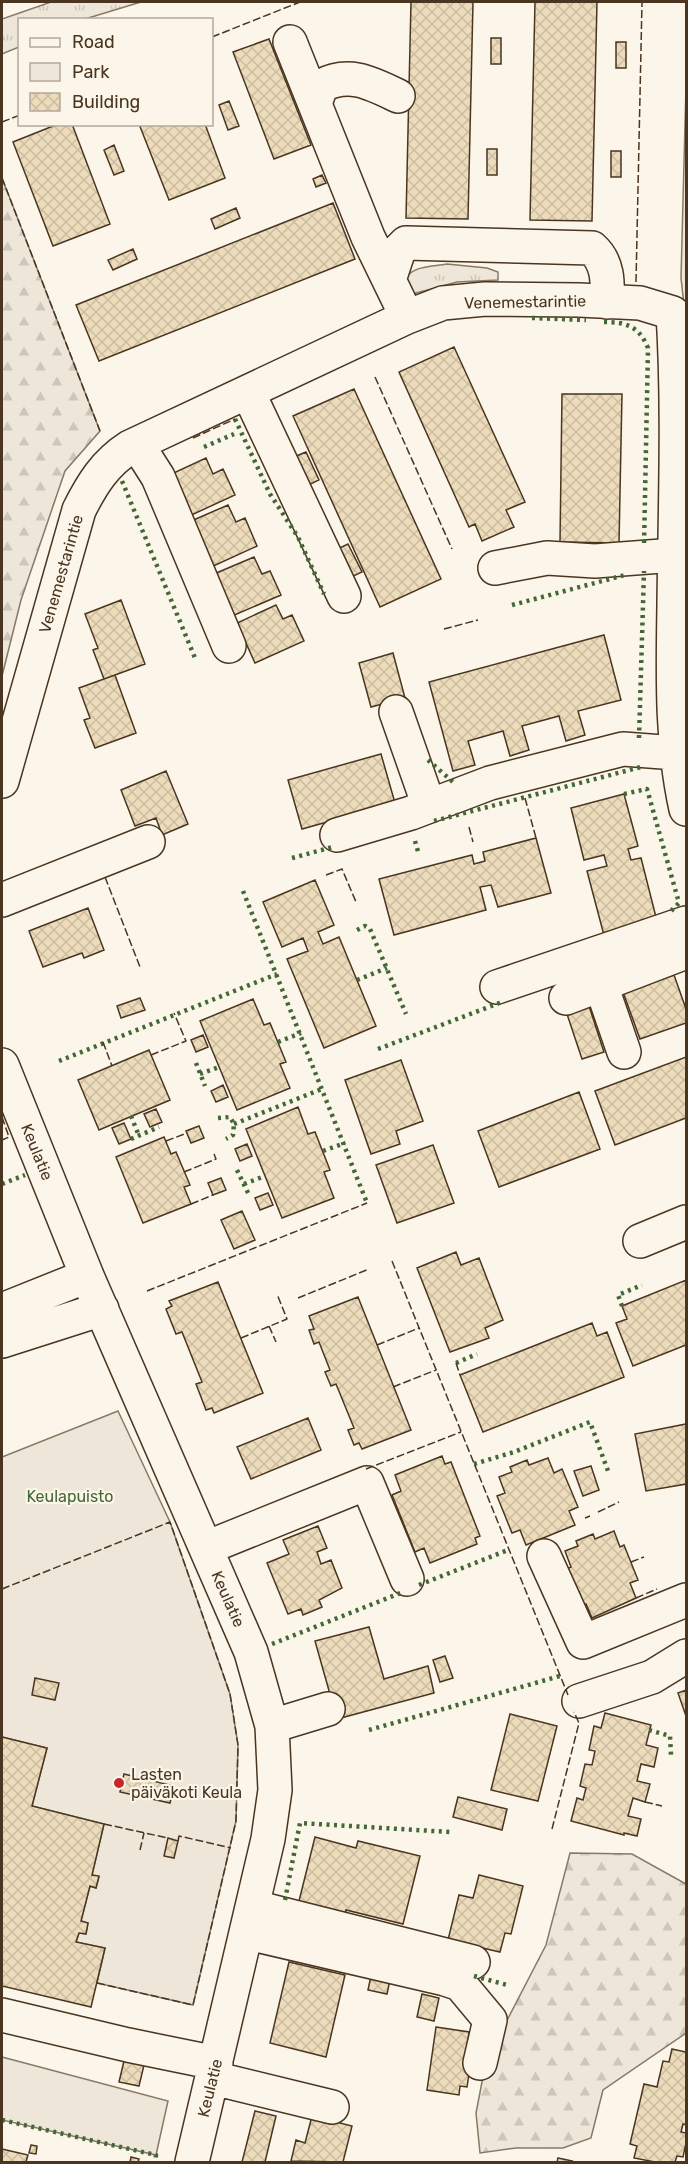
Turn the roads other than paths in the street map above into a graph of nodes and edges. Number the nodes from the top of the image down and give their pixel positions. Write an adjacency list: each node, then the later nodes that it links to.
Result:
1 (290, 42): 3 (street)
2 (398, 96): 3 (street)
3 (315, 104): 5 (street)
4 (512, 247): 5 (street); 6 (street); 7 (street)
5 (389, 280): 8 (street)
6 (513, 300): 7 (street, Venemestarintie); 8 (street, Venemestarintie)
7 (608, 302): 11 (street, Venemestarintie)
8 (407, 317): 9 (street, Venemestarintie)
9 (248, 392): 10 (street, Venemestarintie); 13 (street)
10 (137, 444): 14 (street); 17 (street, Venemestarintie)
11 (675, 555): 12 (street); 16 (street, Venemestarintie)
12 (495, 568)
13 (344, 596)
14 (230, 646)
15 (396, 712): 18 (street)
16 (676, 753): 18 (street); 19 (street, Venemestarintie)
17 (2, 781)
18 (429, 806): 20 (street)
19 (687, 809)
20 (336, 835)
21 (148, 842): 22 (street)
22 (2, 900)
23 (687, 923): 26 (street)
24 (687, 952): 25 (street)
25 (601, 985): 27 (street); 28 (street)
26 (497, 987)
27 (566, 998)
28 (624, 1052)
29 (2, 1065): 32 (street, Keulatie)
30 (687, 1222): 31 (street)
31 (640, 1241)
32 (87, 1276): 33 (street, Keulatie); 34 (street)
33 (102, 1309): 35 (street); 36 (street, Keulatie)
34 (2, 1310)
35 (2, 1341)
36 (206, 1548): 38 (street); 43 (street, Keulatie)
37 (544, 1556): 39 (street)
38 (407, 1579)
39 (687, 1600)
40 (687, 1656): 41 (street)
41 (579, 1701)
42 (328, 1709): 43 (street)
43 (272, 1726): 44 (street, Keulatie)
44 (251, 1920): 45 (street); 47 (street); 48 (street, Keulatie)
45 (473, 1962)
46 (2, 2014): 48 (street)
47 (480, 2063)
48 (214, 2070): 49 (street); 50 (street, Keulatie)
49 (332, 2107)
50 (192, 2163)

